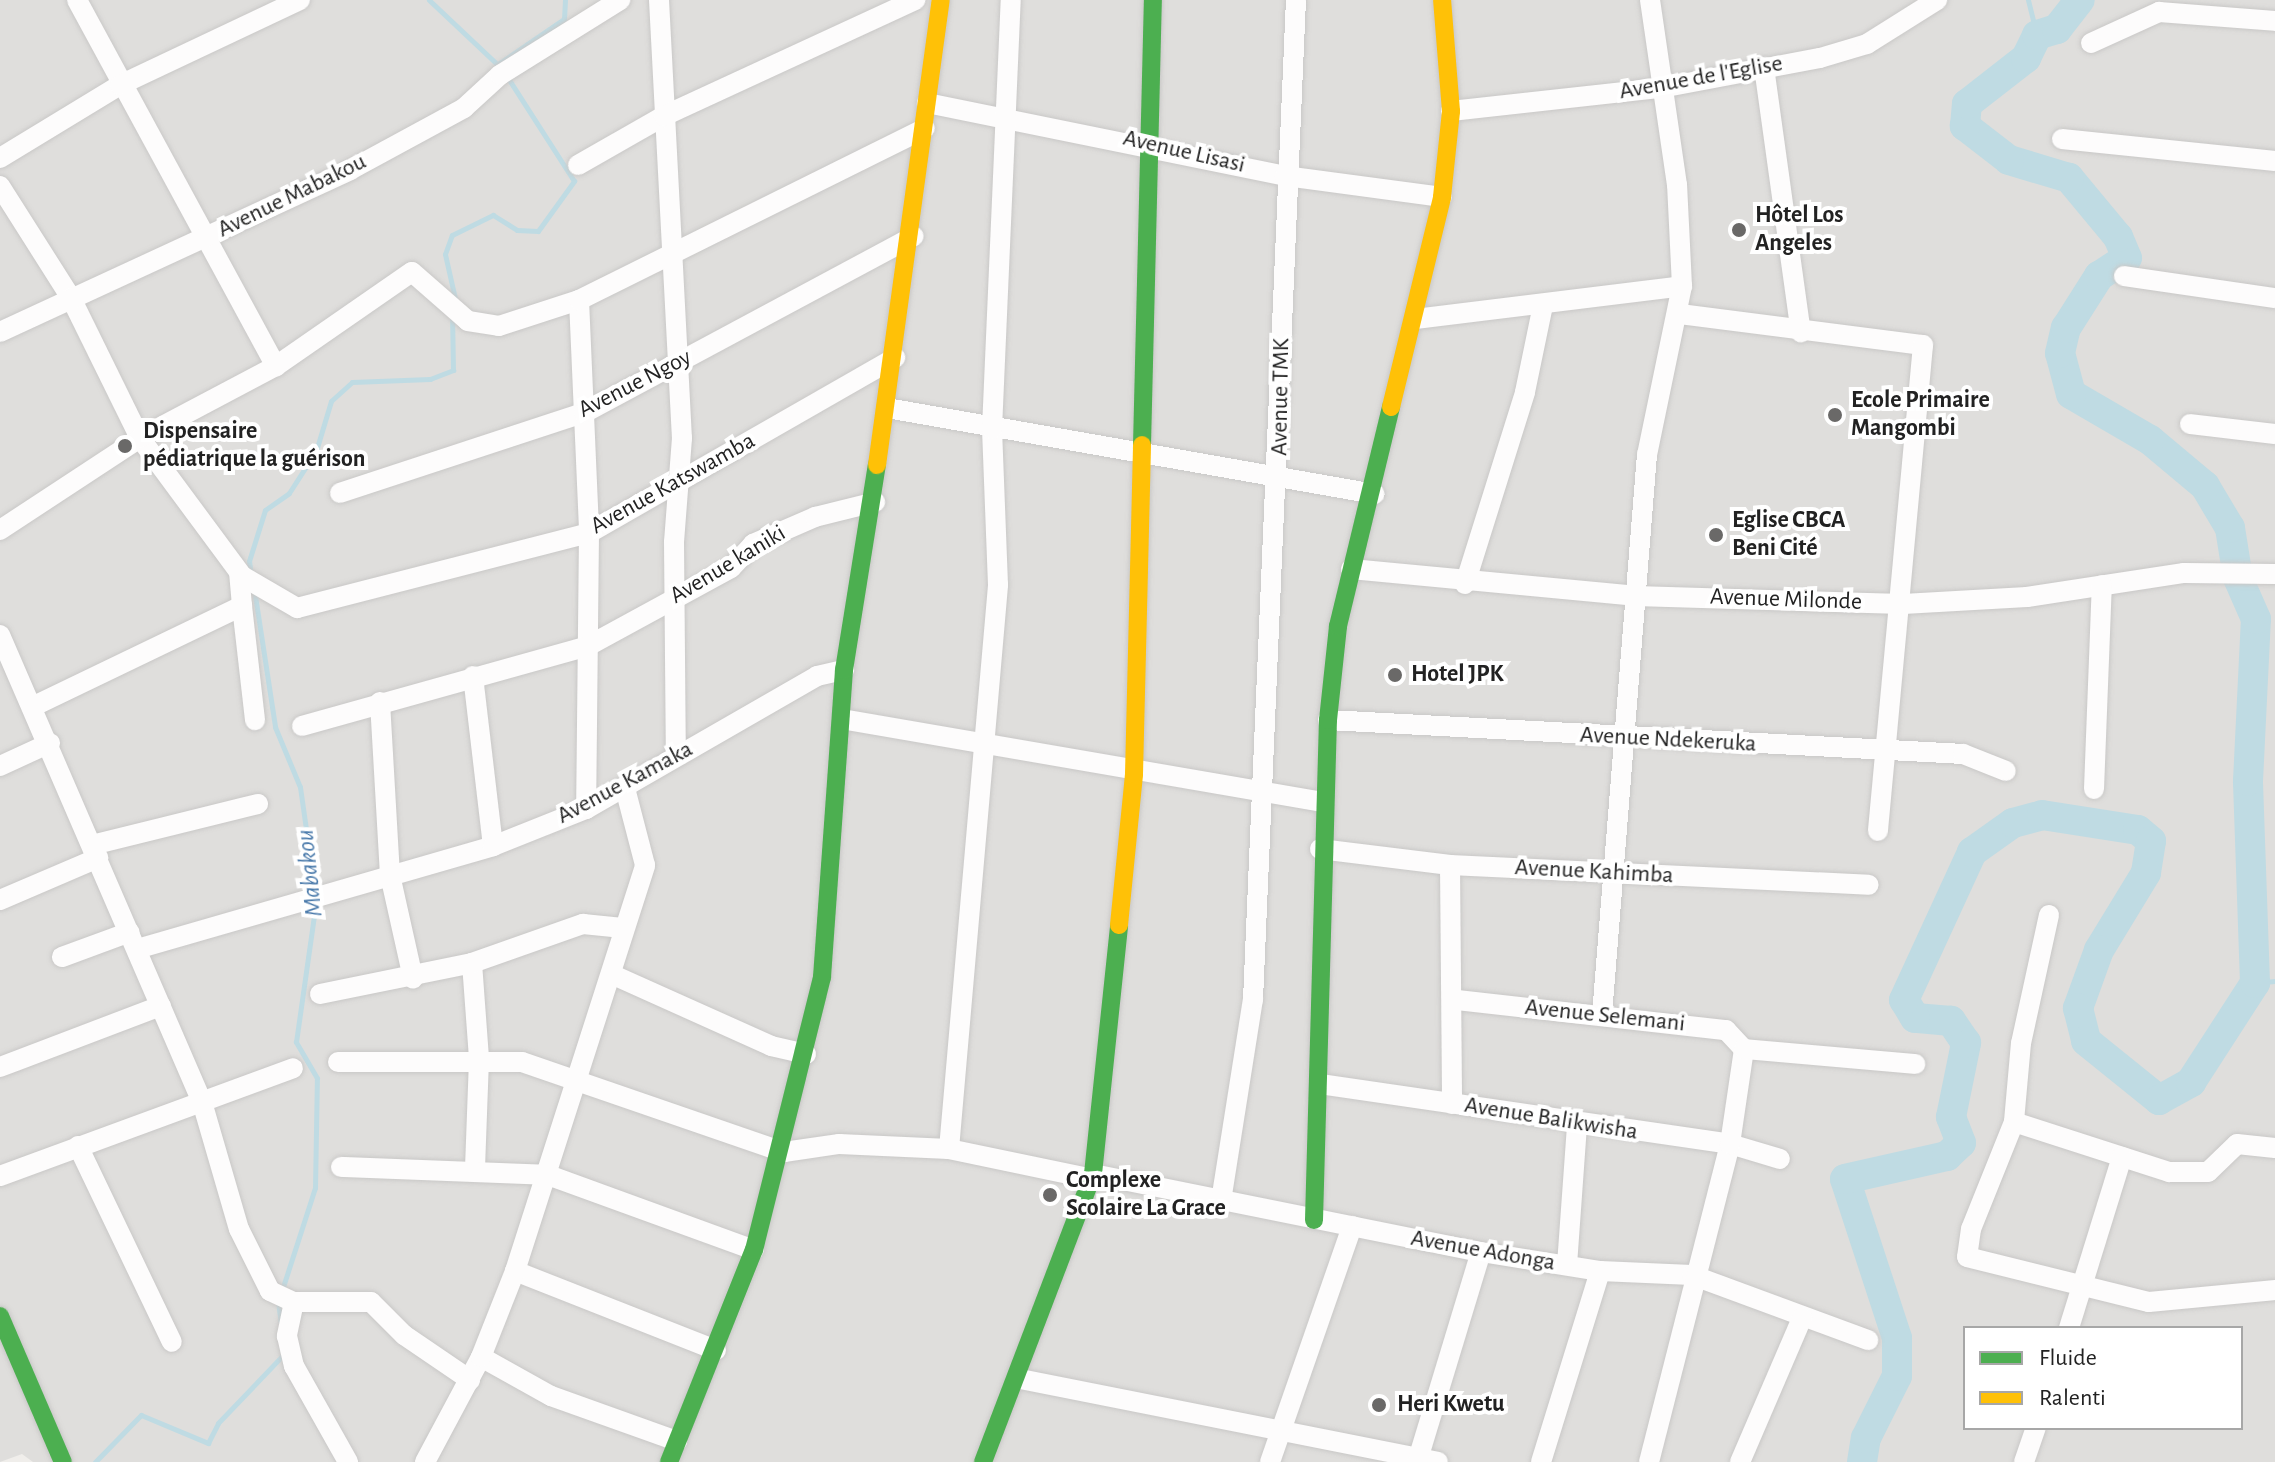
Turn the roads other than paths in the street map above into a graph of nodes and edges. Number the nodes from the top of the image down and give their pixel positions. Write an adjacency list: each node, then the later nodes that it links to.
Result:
1 (77, 0): 16 (street)
2 (300, 0): 16 (street)
3 (620, 0): 32 (street, Avenue Mabakou)
4 (659, 0): 20 (street)
5 (915, 0): 20 (street)
6 (941, 0): 18 (street)
7 (1011, 0): 21 (street)
8 (1153, 0): 24 (street)
9 (1296, 0): 28 (street, Avenue TMK)
10 (1442, 0): 19 (street)
11 (1650, 0): 17 (street)
12 (1937, 0): 15 (street, Avenue de l'Eglise)
13 (2275, 21): 14 (street)
14 (2091, 43)
15 (1764, 67): 17 (street, Avenue de l'Eglise); 43 (street)
16 (120, 85): 25 (street); 32 (street)
17 (1661, 88): 19 (street, Avenue de l'Eglise); 35 (street)
18 (927, 103): 21 (street, Avenue Lisasi); 22 (street)
19 (1451, 111): 30 (street)
20 (664, 116): 27 (street); 33 (street)
21 (1008, 118): 24 (street, Avenue Lisasi); 50 (street)
22 (925, 128): 31 (street); 33 (street)
23 (2062, 139): 26 (street)
24 (1150, 143): 28 (street, Avenue Lisasi); 53 (street)
25 (0, 158)
26 (2275, 161)
27 (578, 165)
28 (1285, 176): 30 (street, Avenue Lisasi); 54 (street, Avenue TMK)
29 (0, 186): 36 (street)
30 (1442, 197): 41 (street)
31 (914, 236): 44 (street); 45 (street, Avenue Ngoy)
32 (207, 237): 36 (street, Avenue Mabakou); 46 (street)
33 (671, 252): 38 (street); 45 (street)
34 (2124, 276): 37 (street)
35 (1682, 286): 39 (street); 40 (street)
36 (71, 298): 42 (street, Avenue Mabakou); 52 (street)
37 (2275, 298)
38 (579, 300): 46 (street); 48 (street)
39 (1543, 305): 41 (street); 64 (street)
40 (1680, 314): 43 (street); 67 (street)
41 (1415, 319): 57 (street)
42 (0, 332)
43 (1801, 332): 68 (street)
44 (895, 358): 47 (street); 55 (street, Avenue Katswamba)
45 (679, 364): 48 (street, Avenue Ngoy); 55 (street)
46 (276, 366): 52 (street)
47 (887, 408): 50 (street); 58 (street)
48 (584, 413): 56 (street, Avenue Ngoy); 60 (street)
49 (2190, 424): 51 (street)
50 (992, 429): 53 (street); 82 (street)
51 (2275, 434)
52 (140, 438): 59 (street); 63 (street)
53 (1141, 457): 54 (street); 87 (street)
54 (1279, 480): 57 (street); 90 (street, Avenue TMK)
55 (677, 482): 60 (street, Avenue Katswamba); 66 (street)
56 (340, 493)
57 (1374, 494): 61 (street)
58 (875, 502): 66 (street, Avenue kaniki); 72 (street)
59 (0, 530)
60 (589, 533): 63 (street, Avenue Katswamba); 71 (street)
61 (1351, 569): 64 (street, Avenue Milonde); 78 (street)
62 (2269, 569): 65 (street, Avenue Milonde)
63 (240, 574): 69 (street)
64 (1465, 584): 67 (street, Avenue Milonde)
65 (2102, 585): 68 (street, Avenue Milonde); 89 (street)
66 (680, 594): 71 (street, Avenue kaniki); 84 (street)
67 (1635, 596): 68 (street, Avenue Milonde); 80 (street)
68 (1903, 604): 83 (street)
69 (242, 606): 75 (street); 77 (street)
70 (0, 635): 75 (street)
71 (588, 646): 73 (street, Avenue kaniki); 93 (street)
72 (844, 670): 76 (street); 84 (street, Avenue Kamaka)
73 (473, 676): 74 (street, Avenue kaniki); 95 (street)
74 (380, 702): 79 (street, Avenue kaniki); 100 (street)
75 (34, 706): 81 (street)
76 (842, 719): 82 (street); 115 (street)
77 (255, 720)
78 (1328, 720): 80 (street, Avenue Ndekeruka); 91 (street)
79 (302, 726)
80 (1625, 739): 83 (street, Avenue Ndekeruka); 99 (street)
81 (50, 743): 85 (street); 97 (street)
82 (988, 743): 87 (street); 130 (street)
83 (1885, 752): 86 (street, Avenue Ndekeruka); 94 (street)
84 (676, 756): 88 (street, Avenue Kamaka)
85 (0, 766)
86 (2006, 771)
87 (1134, 774): 90 (street); 138 (street)
88 (625, 788): 93 (street, Avenue Kamaka); 104 (street)
89 (2094, 789)
90 (1265, 793): 91 (street); 139 (street, Avenue TMK)
91 (1321, 802): 96 (street)
92 (258, 804): 97 (street)
93 (586, 809): 95 (street, Avenue Kamaka)
94 (1878, 831)
95 (493, 846): 100 (street, Avenue Kamaka)
96 (1320, 849): 98 (street, Avenue Kahimba); 122 (street)
97 (95, 852): 102 (street); 105 (street)
98 (1450, 865): 99 (street, Avenue Kahimba); 111 (street)
99 (1613, 873): 101 (street, Avenue Kahimba); 113 (street)
100 (390, 875): 105 (street, Avenue Kamaka); 109 (street)
101 (1869, 885)
102 (0, 900)
103 (2049, 915): 125 (street)
104 (623, 928): 107 (street); 108 (street)
105 (133, 941): 106 (street, Avenue Kamaka); 112 (street)
106 (62, 957)
107 (472, 963): 109 (street); 116 (street)
108 (611, 974): 115 (street); 121 (street)
109 (413, 978): 110 (street)
110 (320, 994)
111 (1457, 1000): 113 (street, Avenue Selemani); 124 (street)
112 (161, 1006): 119 (street); 123 (street)
113 (1602, 1015): 114 (street, Avenue Selemani)
114 (1744, 1049): 118 (street); 127 (street)
115 (806, 1054): 131 (street)
116 (479, 1059): 117 (street); 121 (street); 135 (street)
117 (338, 1062)
118 (1915, 1064)
119 (0, 1067)
120 (293, 1068): 123 (street)
121 (577, 1078): 131 (street); 136 (street)
122 (1320, 1084): 124 (street, Avenue Balikwisha); 140 (street)
123 (202, 1102): 128 (street); 150 (street)
124 (1452, 1104): 126 (street, Avenue Balikwisha)
125 (2014, 1122): 132 (street); 148 (street)
126 (1577, 1125): 127 (street, Avenue Balikwisha); 144 (street)
127 (1730, 1144): 133 (street, Avenue Balikwisha); 147 (street)
128 (78, 1146): 137 (street); 155 (street)
129 (2275, 1148): 132 (street)
130 (949, 1149): 131 (street, Avenue Adonga); 138 (street, Avenue Adonga)
131 (784, 1152): 142 (street)
132 (2122, 1157): 148 (street)
133 (1780, 1159)
134 (341, 1167): 135 (street)
135 (475, 1169): 136 (street)
136 (548, 1175): 142 (street); 145 (street)
137 (0, 1176)
138 (1093, 1176): 139 (street, Avenue Adonga); 158 (street)
139 (1221, 1201): 140 (street, Avenue Adonga)
140 (1314, 1220): 141 (street, Avenue Adonga)
141 (1352, 1226): 143 (street, Avenue Adonga); 161 (street)
142 (754, 1250): 156 (street)
143 (1481, 1252): 144 (street, Avenue Adonga); 163 (street)
144 (1567, 1265): 146 (street, Avenue Adonga)
145 (515, 1271): 156 (street); 157 (street)
146 (1600, 1271): 147 (street, Avenue Adonga); 170 (street)
147 (1692, 1275): 152 (street, Avenue Adonga); 171 (street)
148 (2082, 1289): 149 (street); 153 (street)
149 (2275, 1290)
150 (283, 1298): 159 (street); 165 (street)
151 (0, 1316): 164 (street)
152 (1802, 1318): 154 (street, Avenue Adonga); 172 (street)
153 (2070, 1326)
154 (1868, 1340)
155 (172, 1342)
156 (716, 1350): 162 (street)
157 (481, 1357): 159 (street); 162 (street)
158 (1020, 1379): 161 (street); 168 (street)
159 (470, 1380): 166 (street)
160 (2035, 1430): 173 (street)
161 (1282, 1433): 163 (street); 169 (street)
162 (677, 1441): 167 (street)
163 (1428, 1461)
164 (63, 1462)
165 (348, 1462)
166 (425, 1462)
167 (669, 1462)
168 (983, 1462)
169 (1270, 1462)
170 (1541, 1462)
171 (1649, 1462)
172 (1740, 1462)
173 (2024, 1462)

